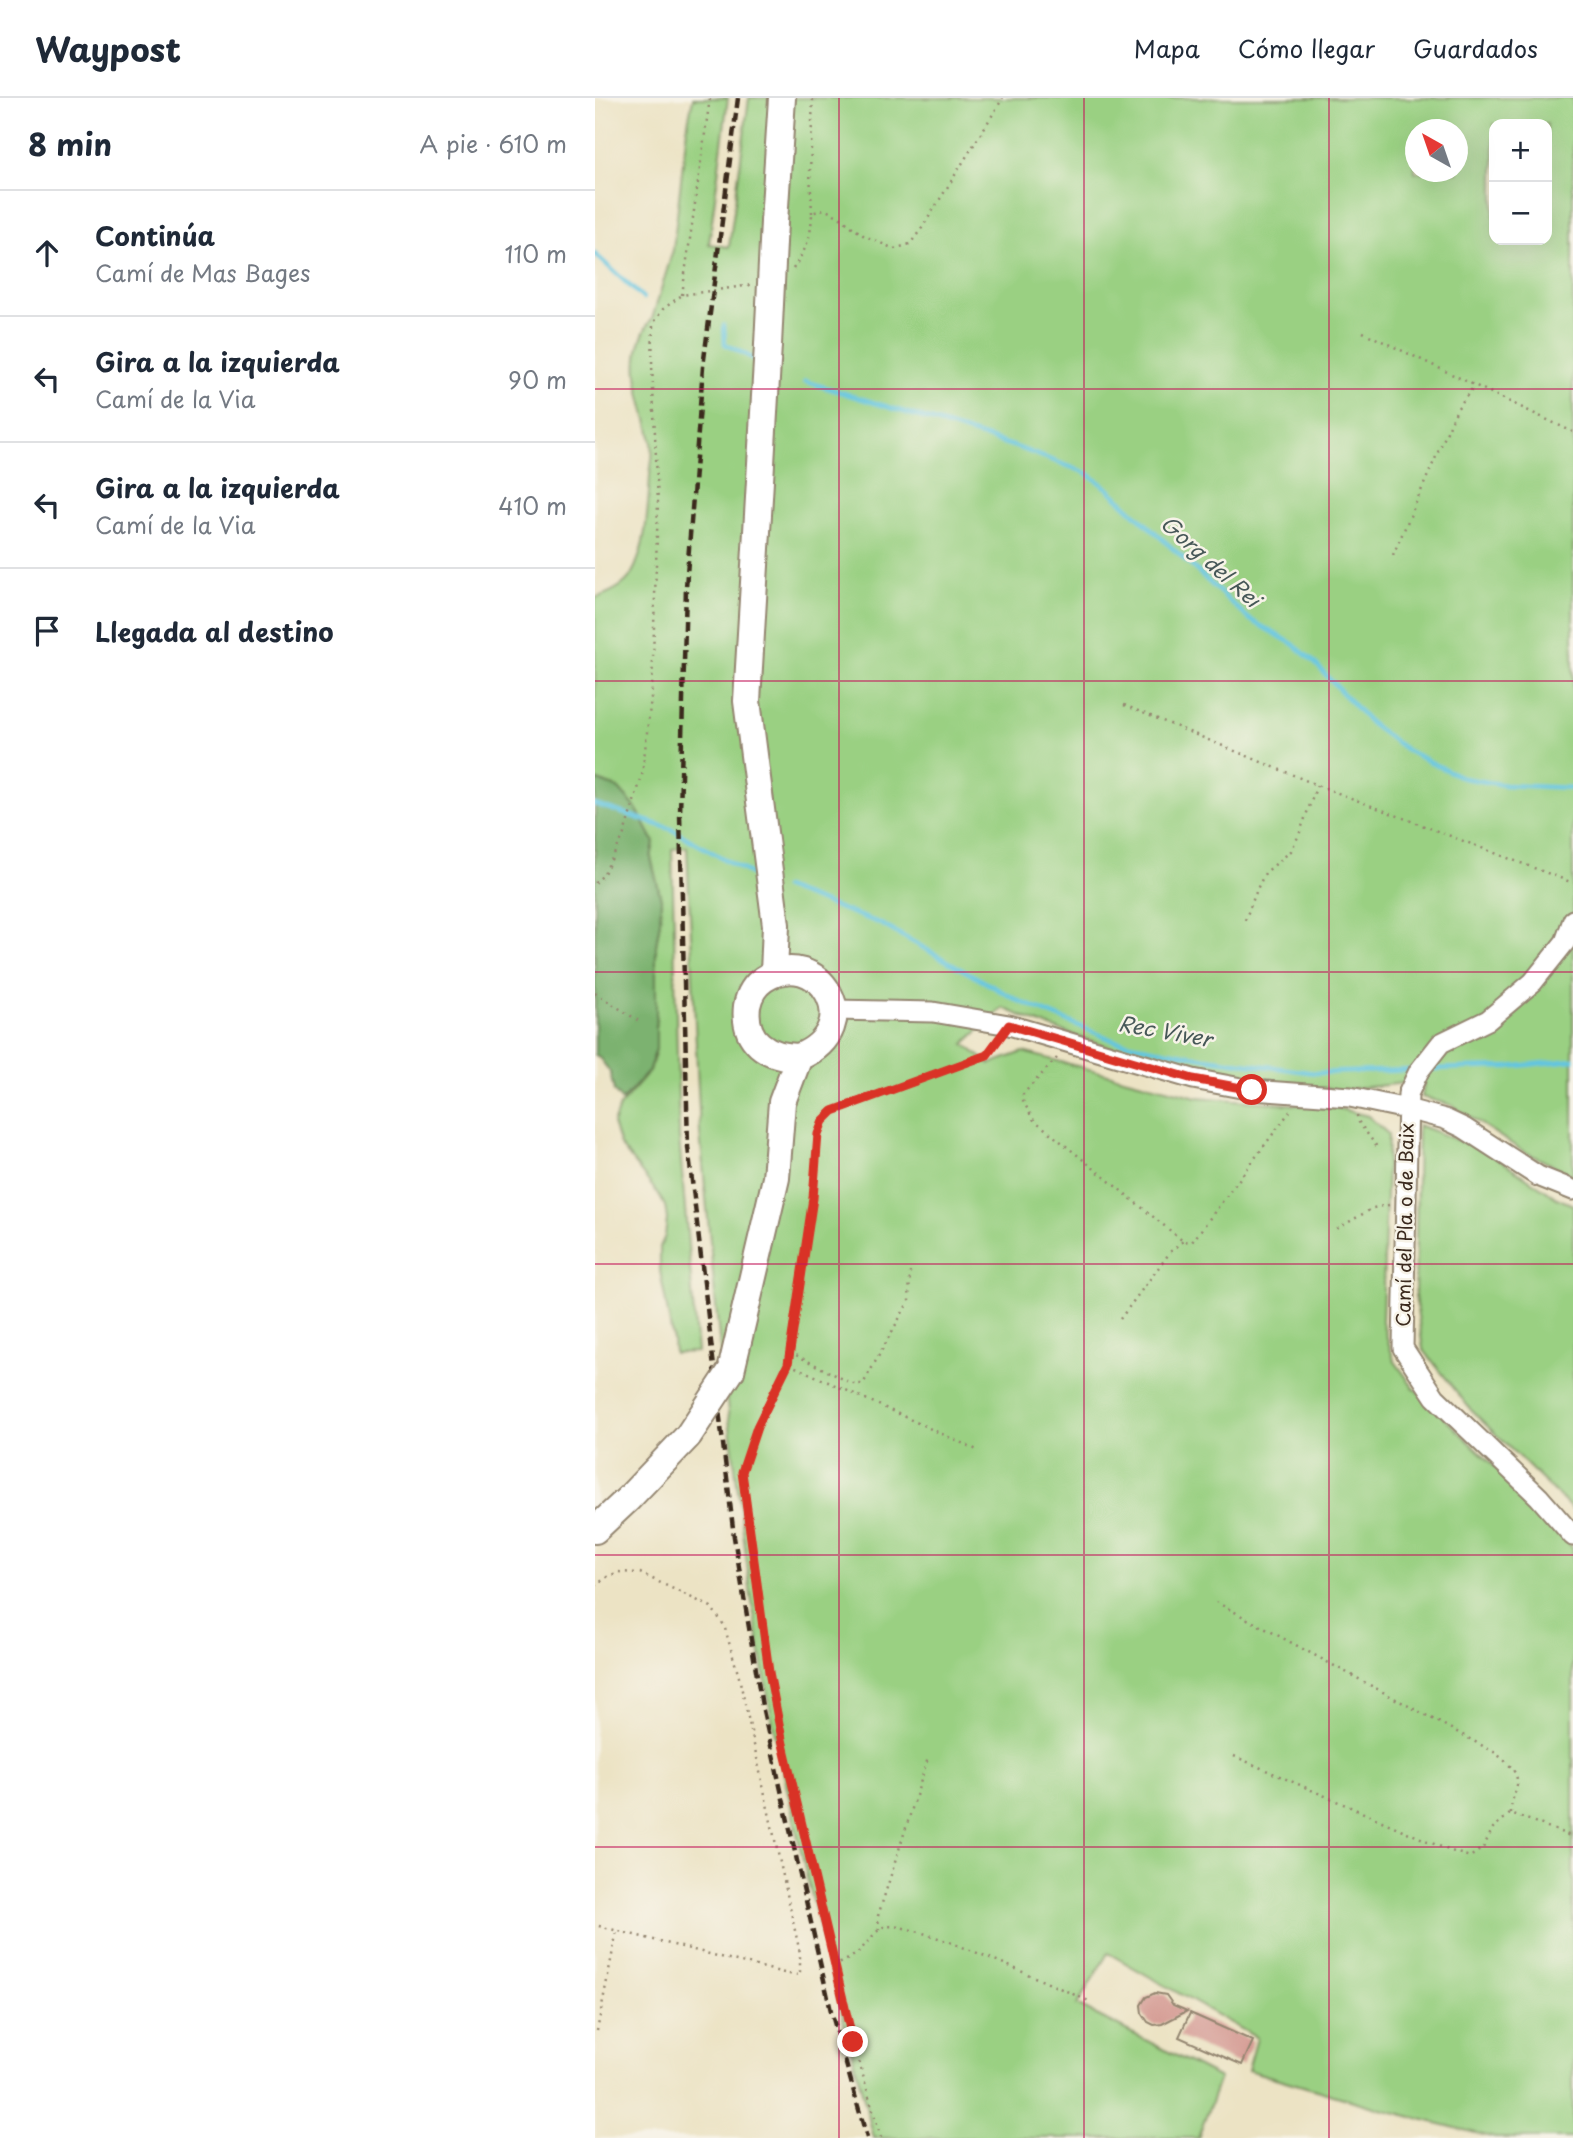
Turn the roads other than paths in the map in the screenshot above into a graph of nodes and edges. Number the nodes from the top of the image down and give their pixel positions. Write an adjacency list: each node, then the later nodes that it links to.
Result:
1 (782, 98): 3 (street, bridge)
2 (1573, 920): 10 (street, Camí del Pla o de Baix)
3 (776, 925): 4 (street); 5 (street)
4 (803, 972): 5 (street); 6 (street)
5 (774, 973): 7 (street)
6 (834, 1010): 8 (street); 10 (street)
7 (764, 1049): 8 (street); 9 (street)
8 (799, 1057): 9 (street)
9 (782, 1102): 12 (street, bridge)
10 (1408, 1102): 11 (street); 13 (street, Camí del Pla o de Baix)
11 (1573, 1190)
12 (595, 1530)
13 (1573, 1535)

